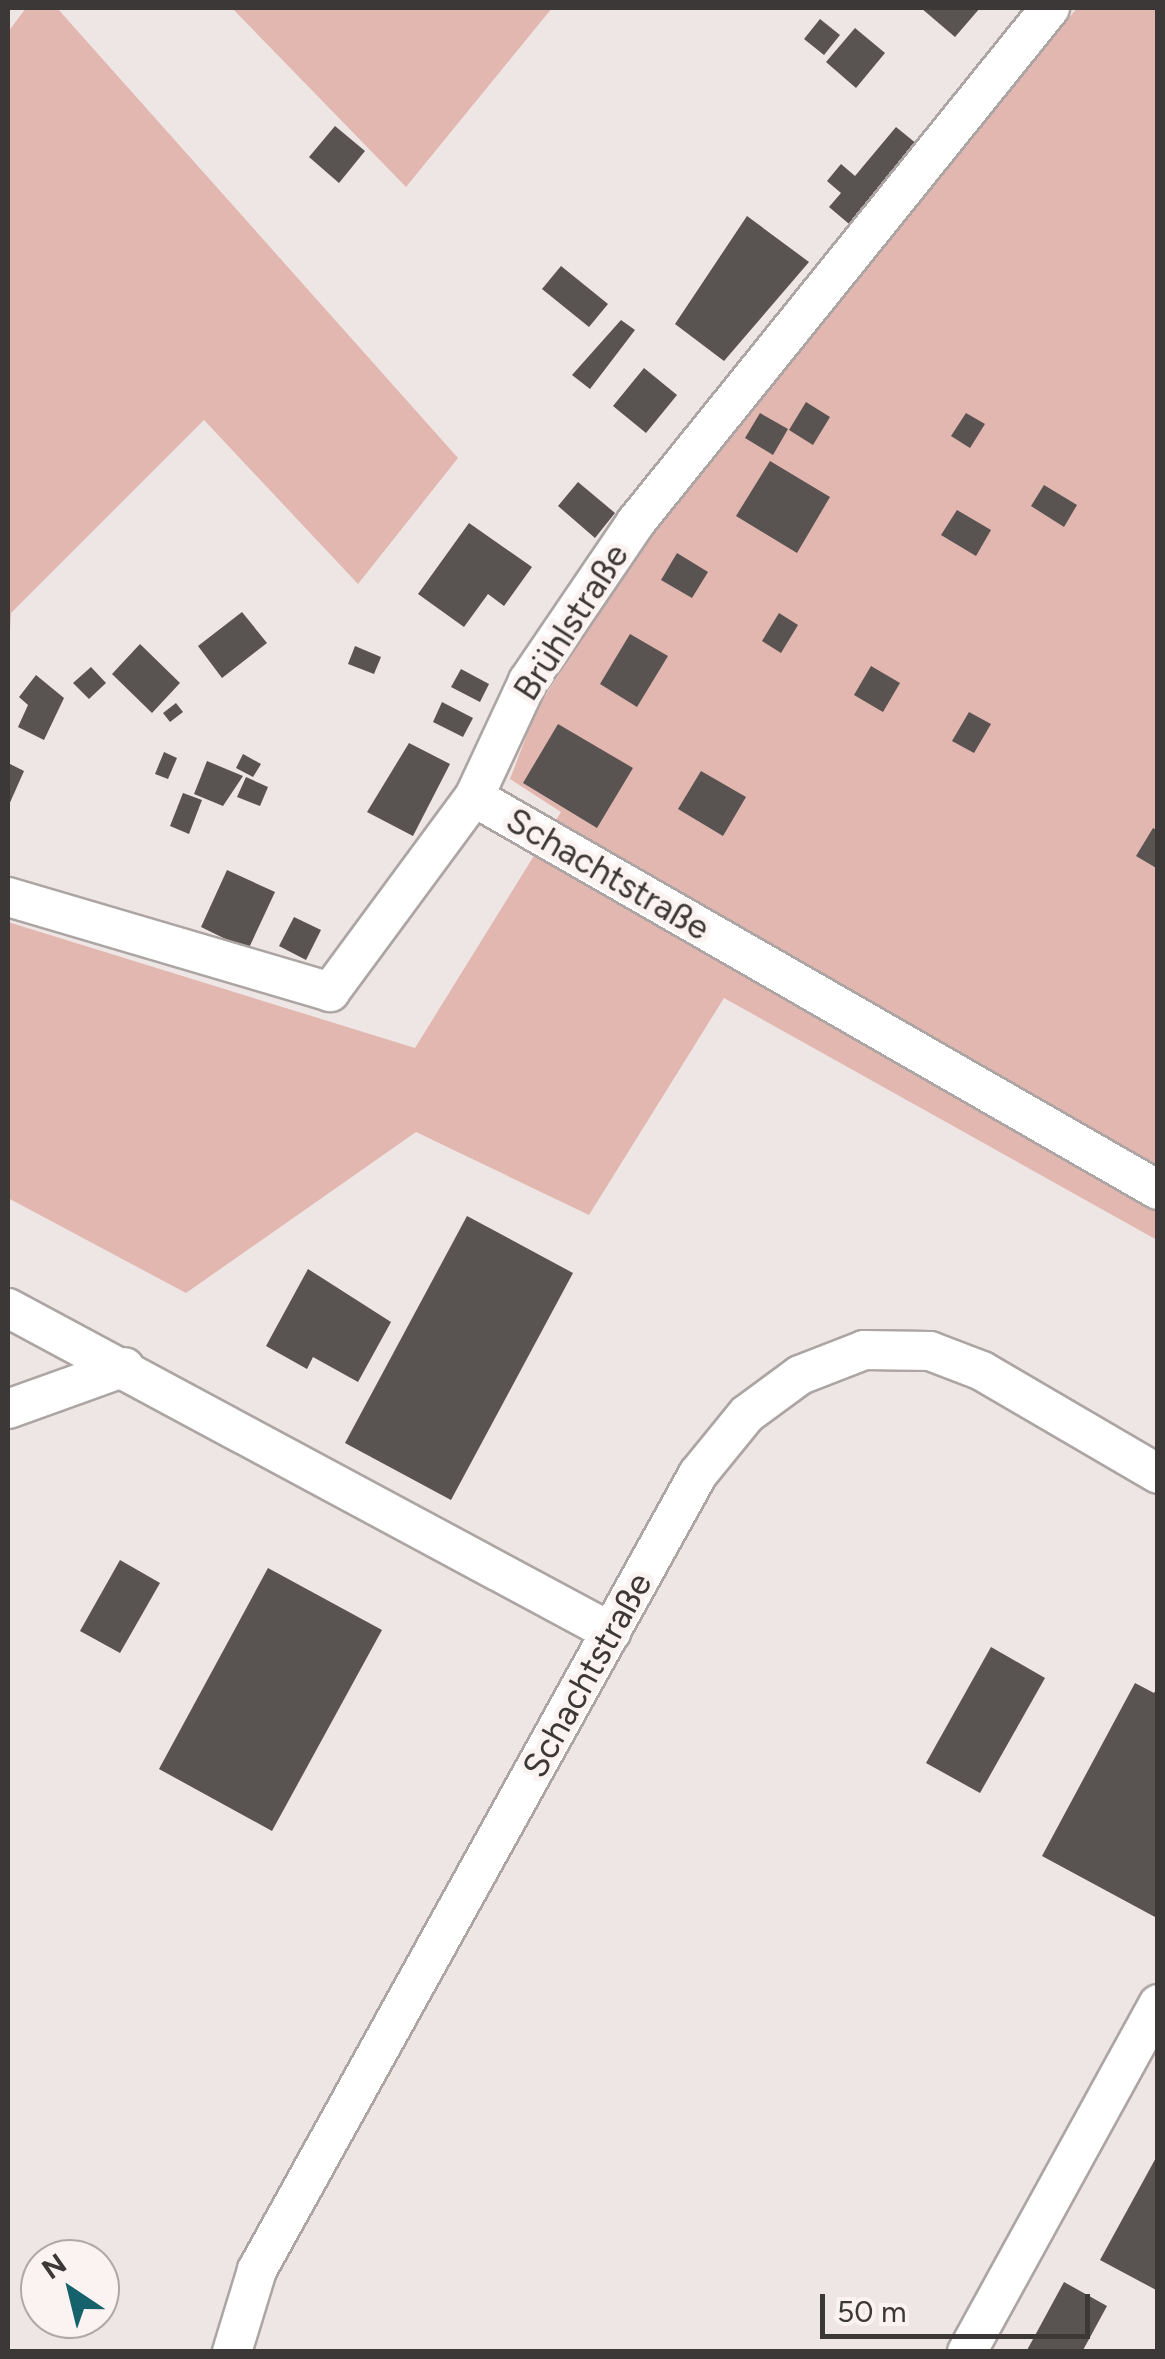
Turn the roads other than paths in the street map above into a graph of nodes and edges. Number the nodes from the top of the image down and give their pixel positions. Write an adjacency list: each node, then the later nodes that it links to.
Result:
1 (1050, 8): 2 (street, Brühlstraße)
2 (474, 797): 3 (street, Brühlstraße); 4 (street, Schachtstraße)
3 (8, 897)
4 (1158, 1190)
5 (8, 1308): 6 (street)
6 (125, 1366): 7 (street); 9 (street)
7 (8, 1409)
8 (1158, 1474): 9 (street, Schachtstraße)
9 (611, 1632): 11 (street, Schachtstraße)
10 (1158, 2004): 12 (street)
11 (232, 2352)
12 (967, 2352)

